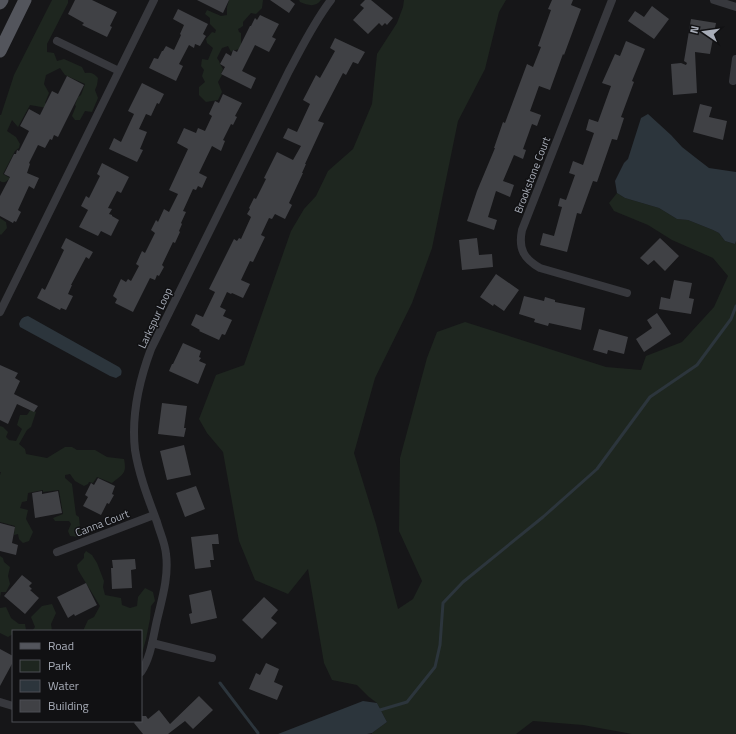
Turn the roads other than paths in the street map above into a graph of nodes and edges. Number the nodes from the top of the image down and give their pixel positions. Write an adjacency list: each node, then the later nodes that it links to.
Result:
1 (2, 0): 7 (main road)
2 (25, 0): 10 (main road)
3 (154, 0): 12 (street)
4 (331, 0): 16 (street, Larkspur Loop)
5 (612, 0): 14 (street, Brookstone Court)
6 (714, 0): 8 (street)
7 (0, 3)
8 (736, 7)
9 (57, 41): 12 (street)
10 (0, 51)
11 (736, 59): 13 (street)
12 (119, 71): 15 (street)
13 (732, 81)
14 (627, 293)
15 (0, 312)
16 (154, 515): 17 (street, Canna Court); 18 (street, Larkspur Loop)
17 (57, 552)
18 (152, 643): 19 (street); 20 (street, Larkspur Loop)
19 (212, 658)
20 (142, 670)
21 (0, 702): 22 (street)
22 (12, 706)

